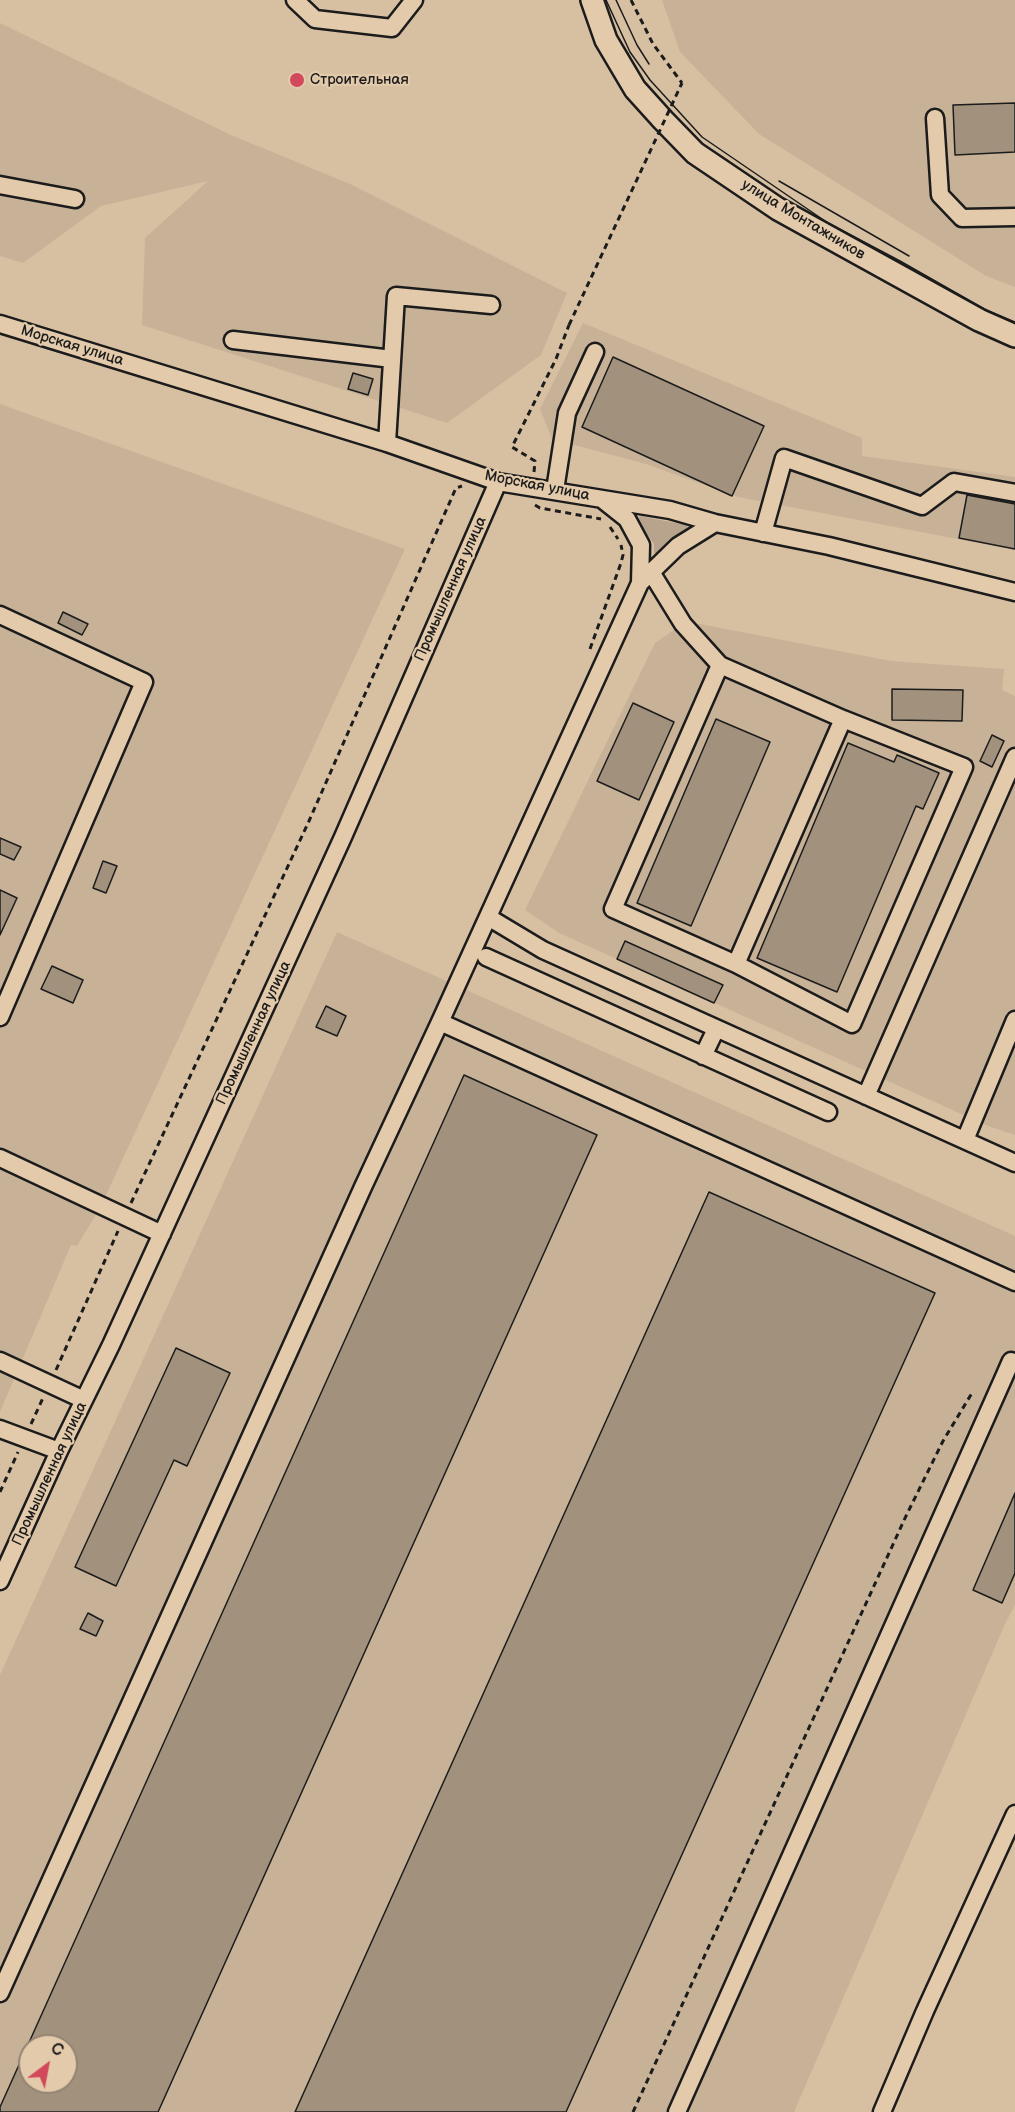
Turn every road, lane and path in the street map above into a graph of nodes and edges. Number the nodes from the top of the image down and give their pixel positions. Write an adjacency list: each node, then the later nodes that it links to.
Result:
1 (295, 0): 2 (street)
2 (414, 0)
3 (592, 0): 11 (main road, улица Монтажников)
4 (631, 0): 18 (path, bridge)
5 (935, 118): 8 (street)
6 (0, 185): 7 (street)
7 (75, 199)
8 (1015, 217)
9 (491, 305): 14 (street)
10 (0, 324): 15 (street, Морская улица)
11 (1015, 336)
12 (233, 340): 14 (street)
13 (595, 352): 19 (street)
14 (392, 359): 15 (street)
15 (387, 443): 16 (street, Морская улица)
16 (498, 482): 18 (street, Морская улица); 45 (street, Промышленная улица)
17 (464, 486): 44 (path)
18 (532, 486): 19 (street, Морская улица); 27 (path)
19 (555, 490): 21 (street, Морская улица)
20 (1015, 493): 23 (street)
21 (602, 499): 22 (street, Морская улица); 24 (street)
22 (715, 523): 23 (street, Морская улица); 24 (street)
23 (764, 533): 25 (street, Морская улица)
24 (646, 578): 28 (street); 31 (street)
25 (1015, 592)
26 (0, 615): 34 (street)
27 (586, 658)
28 (720, 665): 29 (street); 33 (street)
29 (843, 719): 33 (street); 33 (street)
30 (1015, 757): 39 (street)
31 (488, 917): 36 (street); 37 (street)
32 (486, 957): 38 (street)
33 (736, 964)
34 (0, 1017)
35 (1015, 1020): 41 (street)
36 (441, 1022): 46 (street); 58 (street)
37 (716, 1029): 38 (street); 39 (street)
38 (704, 1056): 40 (street)
39 (866, 1096): 41 (street)
40 (828, 1113)
41 (965, 1140): 43 (street)
42 (0, 1158): 44 (street)
43 (1015, 1162)
44 (125, 1216): 45 (street); 49 (path)
45 (162, 1234): 51 (street, Промышленная улица)
46 (1015, 1282)
47 (1014, 1358): 60 (street)
48 (0, 1361): 49 (street)
49 (49, 1384): 51 (street); 53 (path)
50 (972, 1393): 59 (path)
51 (84, 1401): 54 (street, Промышленная улица)
52 (0, 1429): 53 (street)
53 (24, 1439): 54 (street); 55 (path)
54 (59, 1451): 56 (street, Промышленная улица)
55 (0, 1492)
56 (0, 1581)
57 (1015, 1814): 61 (street)
58 (0, 1993)
59 (633, 2112)
60 (676, 2112)
61 (882, 2112)

